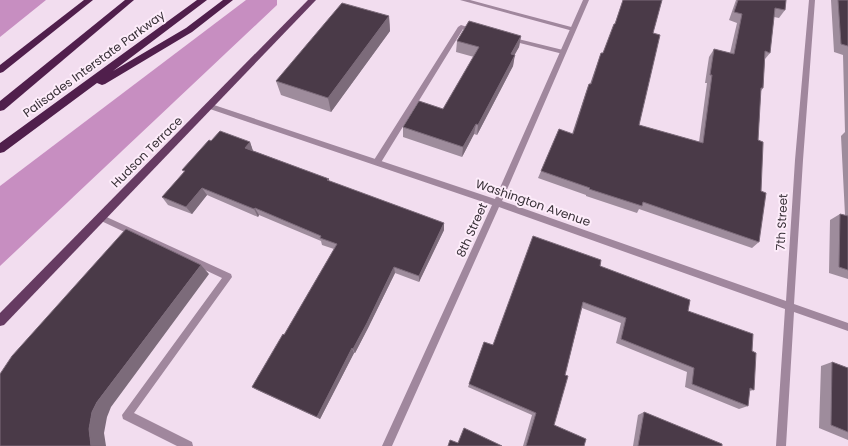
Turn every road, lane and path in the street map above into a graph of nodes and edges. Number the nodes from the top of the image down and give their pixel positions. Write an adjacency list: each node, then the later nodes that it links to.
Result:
1 (90, 0): 13 (highway)
2 (130, 0): 15 (highway)
3 (203, 0): 16 (highway, Palisades Interstate Parkway)
4 (229, 0): 16 (highway)
5 (312, 0): 14 (main road, Hudson Terrace)
6 (463, 0): 9 (street)
7 (586, 0): 9 (street, 8th Street)
8 (812, 0): 21 (street, 7th Street)
9 (573, 29): 12 (street, 8th Street)
10 (483, 32): 18 (street)
11 (505, 38): 12 (street)
12 (563, 52): 19 (street, 8th Street)
13 (0, 70)
14 (209, 106): 18 (street, Washington Avenue); 20 (main road, Hudson Terrace)
15 (0, 108)
16 (33, 125): 17 (highway, Palisades Interstate Parkway)
17 (0, 149)
18 (376, 162): 19 (street, Washington Avenue)
19 (497, 203): 21 (street, Washington Avenue); 25 (street, 8th Street)
20 (100, 217): 22 (main road, Hudson Terrace); 24 (street)
21 (790, 307): 23 (street, Washington Avenue); 26 (street, 7th Street)
22 (0, 321)
23 (848, 327)
24 (188, 446)
25 (387, 446)
26 (781, 446)

